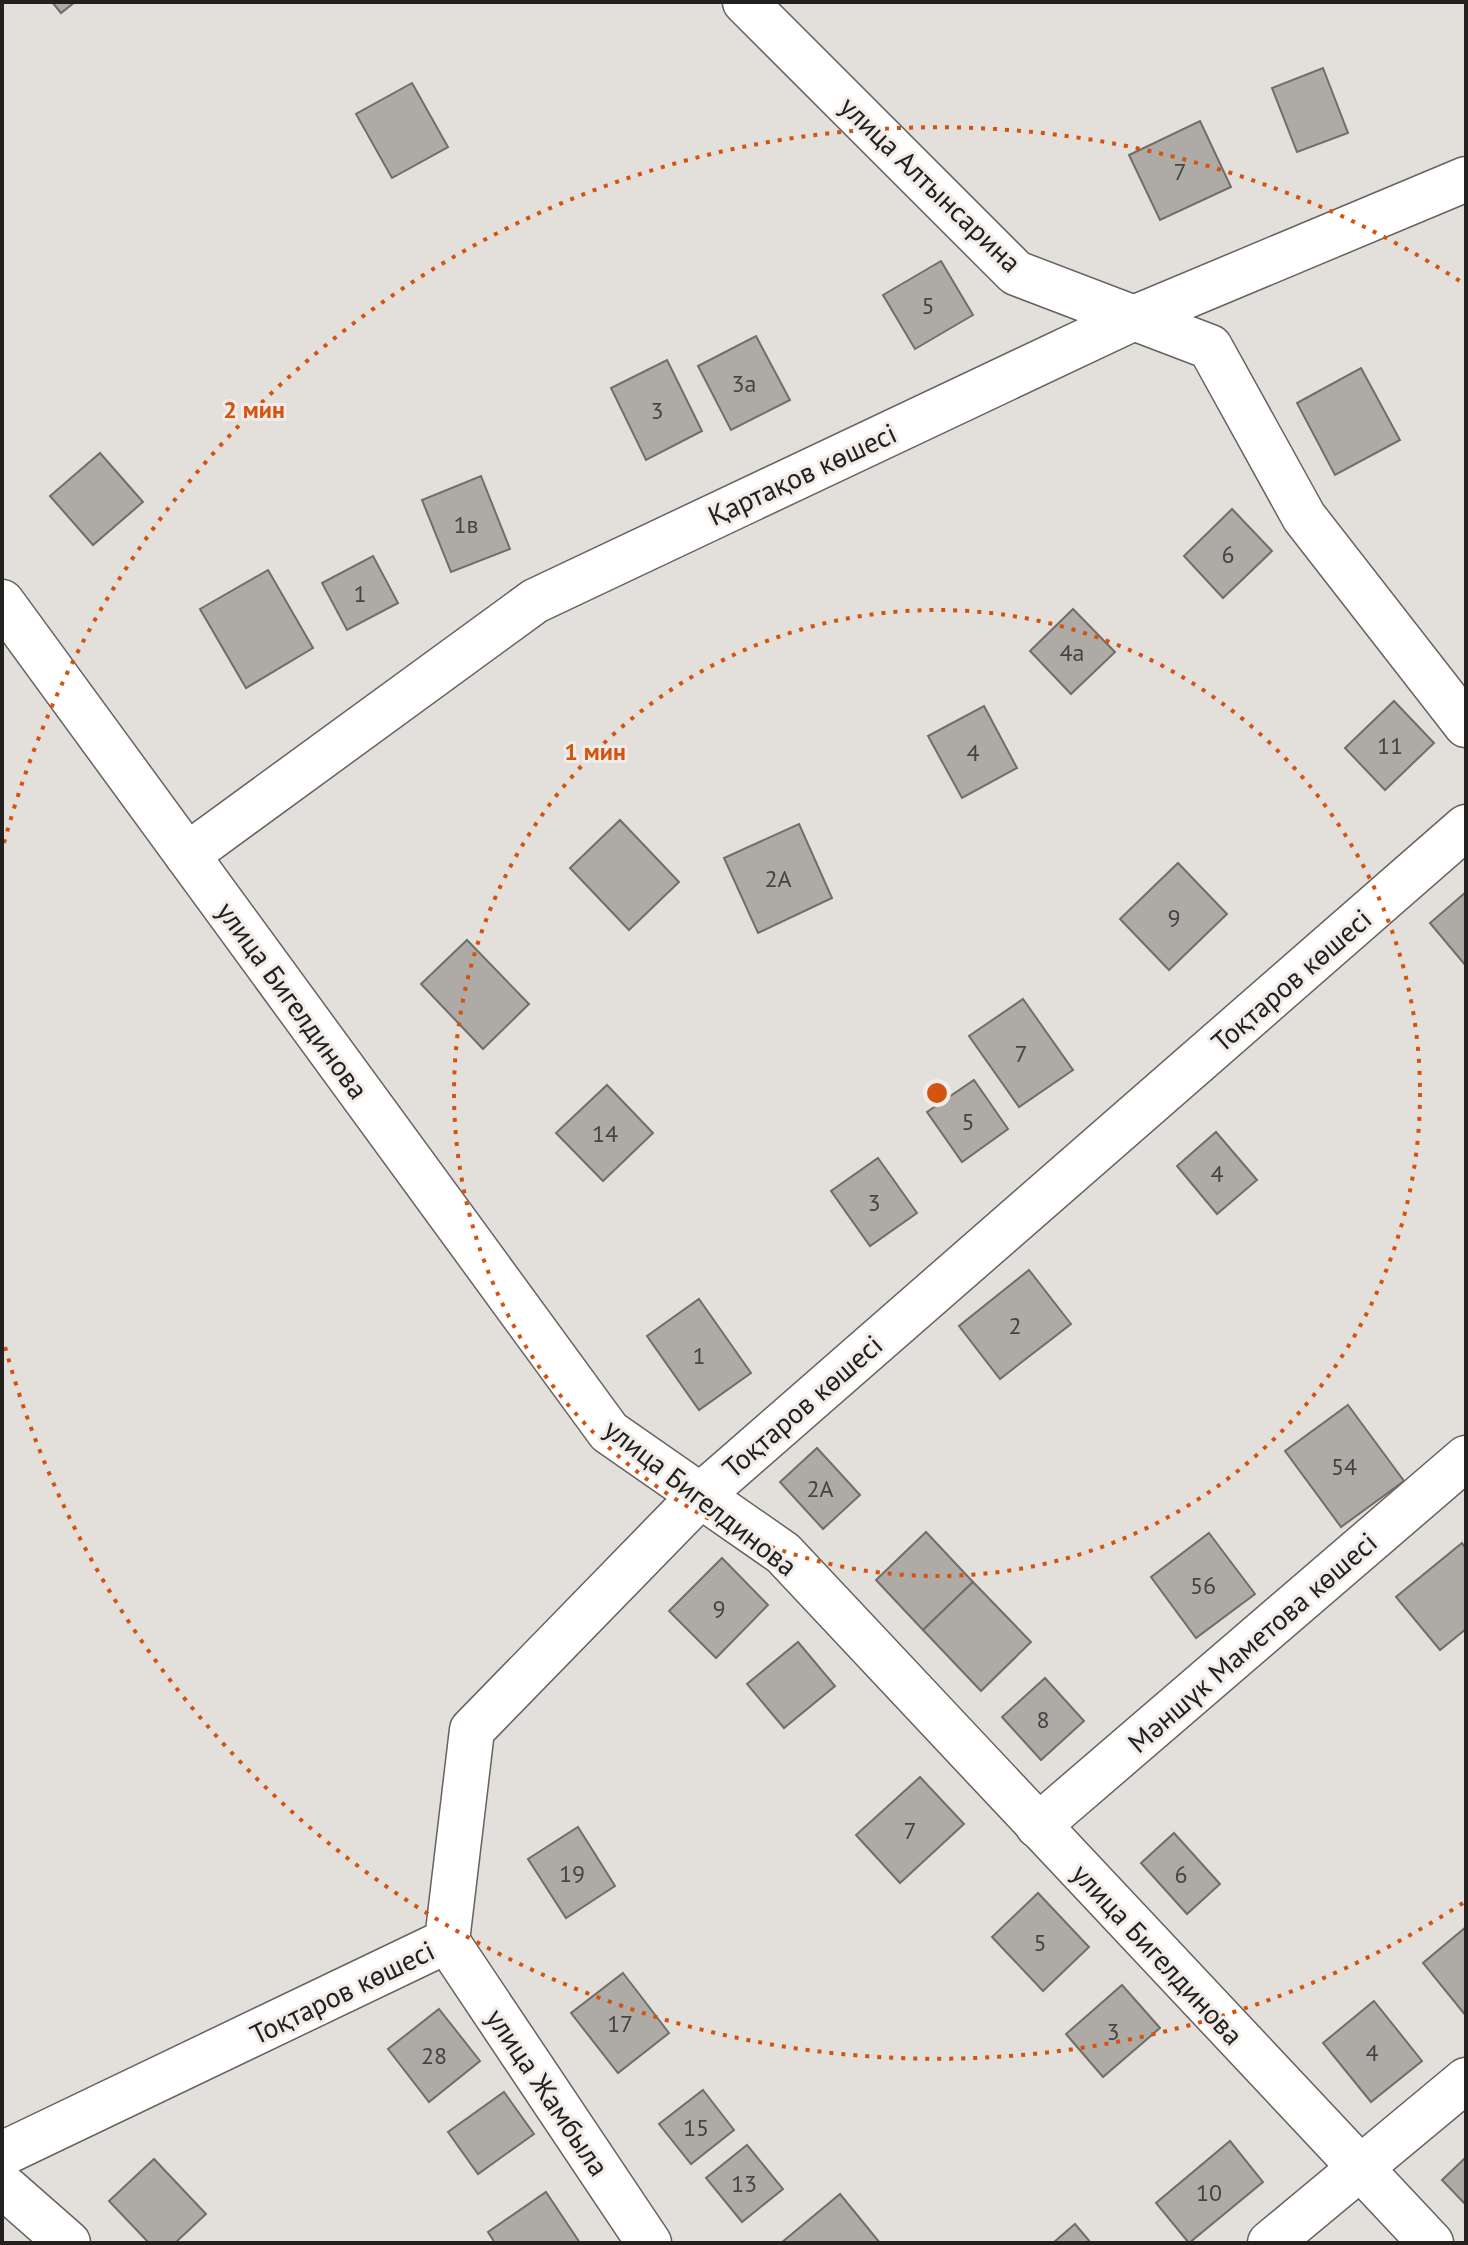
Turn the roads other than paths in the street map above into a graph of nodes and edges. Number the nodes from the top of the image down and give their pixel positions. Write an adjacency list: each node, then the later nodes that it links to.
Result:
1 (745, 2): 3 (street, улица Алтынсарина)
2 (1466, 179): 3 (street, Қартақов көшесі)
3 (1134, 318): 5 (street, улица Алтынсарина); 7 (street, Қартақов көшесі)
4 (2, 602): 7 (street, улица Бигелдинова)
5 (1466, 725)
6 (1466, 827): 9 (street, Тоқтаров көшесі)
7 (187, 855): 9 (street, улица Бигелдинова)
8 (1466, 1458): 10 (street, Мәншүк Маметова көшесі)
9 (700, 1496): 10 (street, улица Бигелдинова); 11 (street, Тоқтаров көшесі)
10 (1038, 1826): 14 (street, улица Бигелдинова)
11 (447, 1941): 13 (street, Тоқтаров көшесі); 17 (street, улица Жамбыла)
12 (1466, 2080): 14 (street)
13 (2, 2154)
14 (1360, 2169): 18 (street); 19 (street, улица Бигелдинова)
15 (2, 2185): 16 (street)
16 (68, 2243)
17 (649, 2243)
18 (1270, 2243)
19 (1431, 2243)

